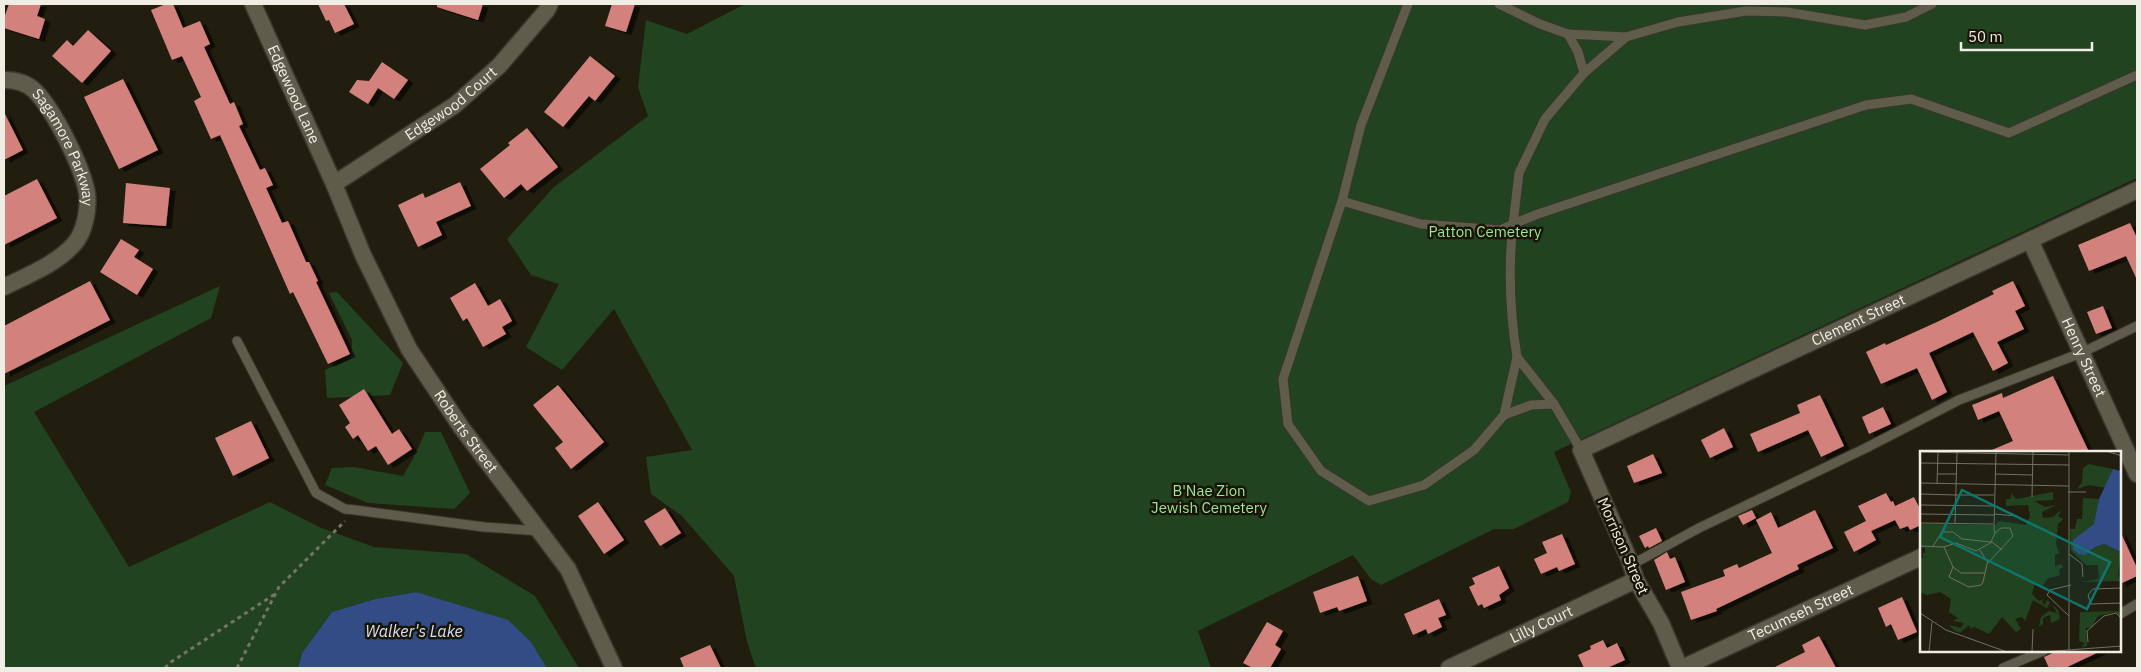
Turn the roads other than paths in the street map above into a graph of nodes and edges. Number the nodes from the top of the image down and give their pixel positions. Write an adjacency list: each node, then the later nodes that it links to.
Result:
1 (253, 4): 11 (street, Edgewood Lane)
2 (550, 4): 11 (street, Edgewood Court)
3 (1408, 4): 13 (lane)
4 (1499, 4): 6 (lane)
5 (1932, 4): 7 (lane)
6 (1568, 34): 7 (lane); 8 (lane)
7 (1626, 36): 8 (lane)
8 (1584, 73): 14 (lane)
9 (2137, 75): 14 (lane)
10 (4, 80): 16 (street, Sagamore Parkway)
11 (334, 184): 26 (street, Roberts Street)
12 (2137, 190): 15 (street, Clement Street)
13 (1342, 201): 14 (lane); 22 (lane)
14 (1513, 224): 20 (lane)
15 (2030, 240): 19 (street, Henry Street); 23 (street, Clement Street)
16 (4, 287)
17 (2137, 326): 19 (lane)
18 (237, 340): 26 (lane)
19 (2081, 353): 24 (street, Henry Street); 28 (lane)
20 (1517, 357): 21 (lane); 22 (lane)
21 (1554, 404): 22 (lane); 23 (lane)
22 (1504, 416)
23 (1581, 450): 28 (street, Morrison Street)
24 (2129, 460): 25 (street, Henry Street)
25 (2137, 474)
26 (541, 531): 32 (street, Roberts Street)
27 (1920, 557): 34 (street, Tecumseh Street)
28 (1633, 573): 33 (street, Lilly Court); 34 (street, Morrison Street)
29 (2137, 604): 30 (lane)
30 (2121, 613)
31 (2041, 652): 35 (lane)
32 (614, 668)
33 (1449, 668)
34 (1681, 668)
35 (2003, 668)

